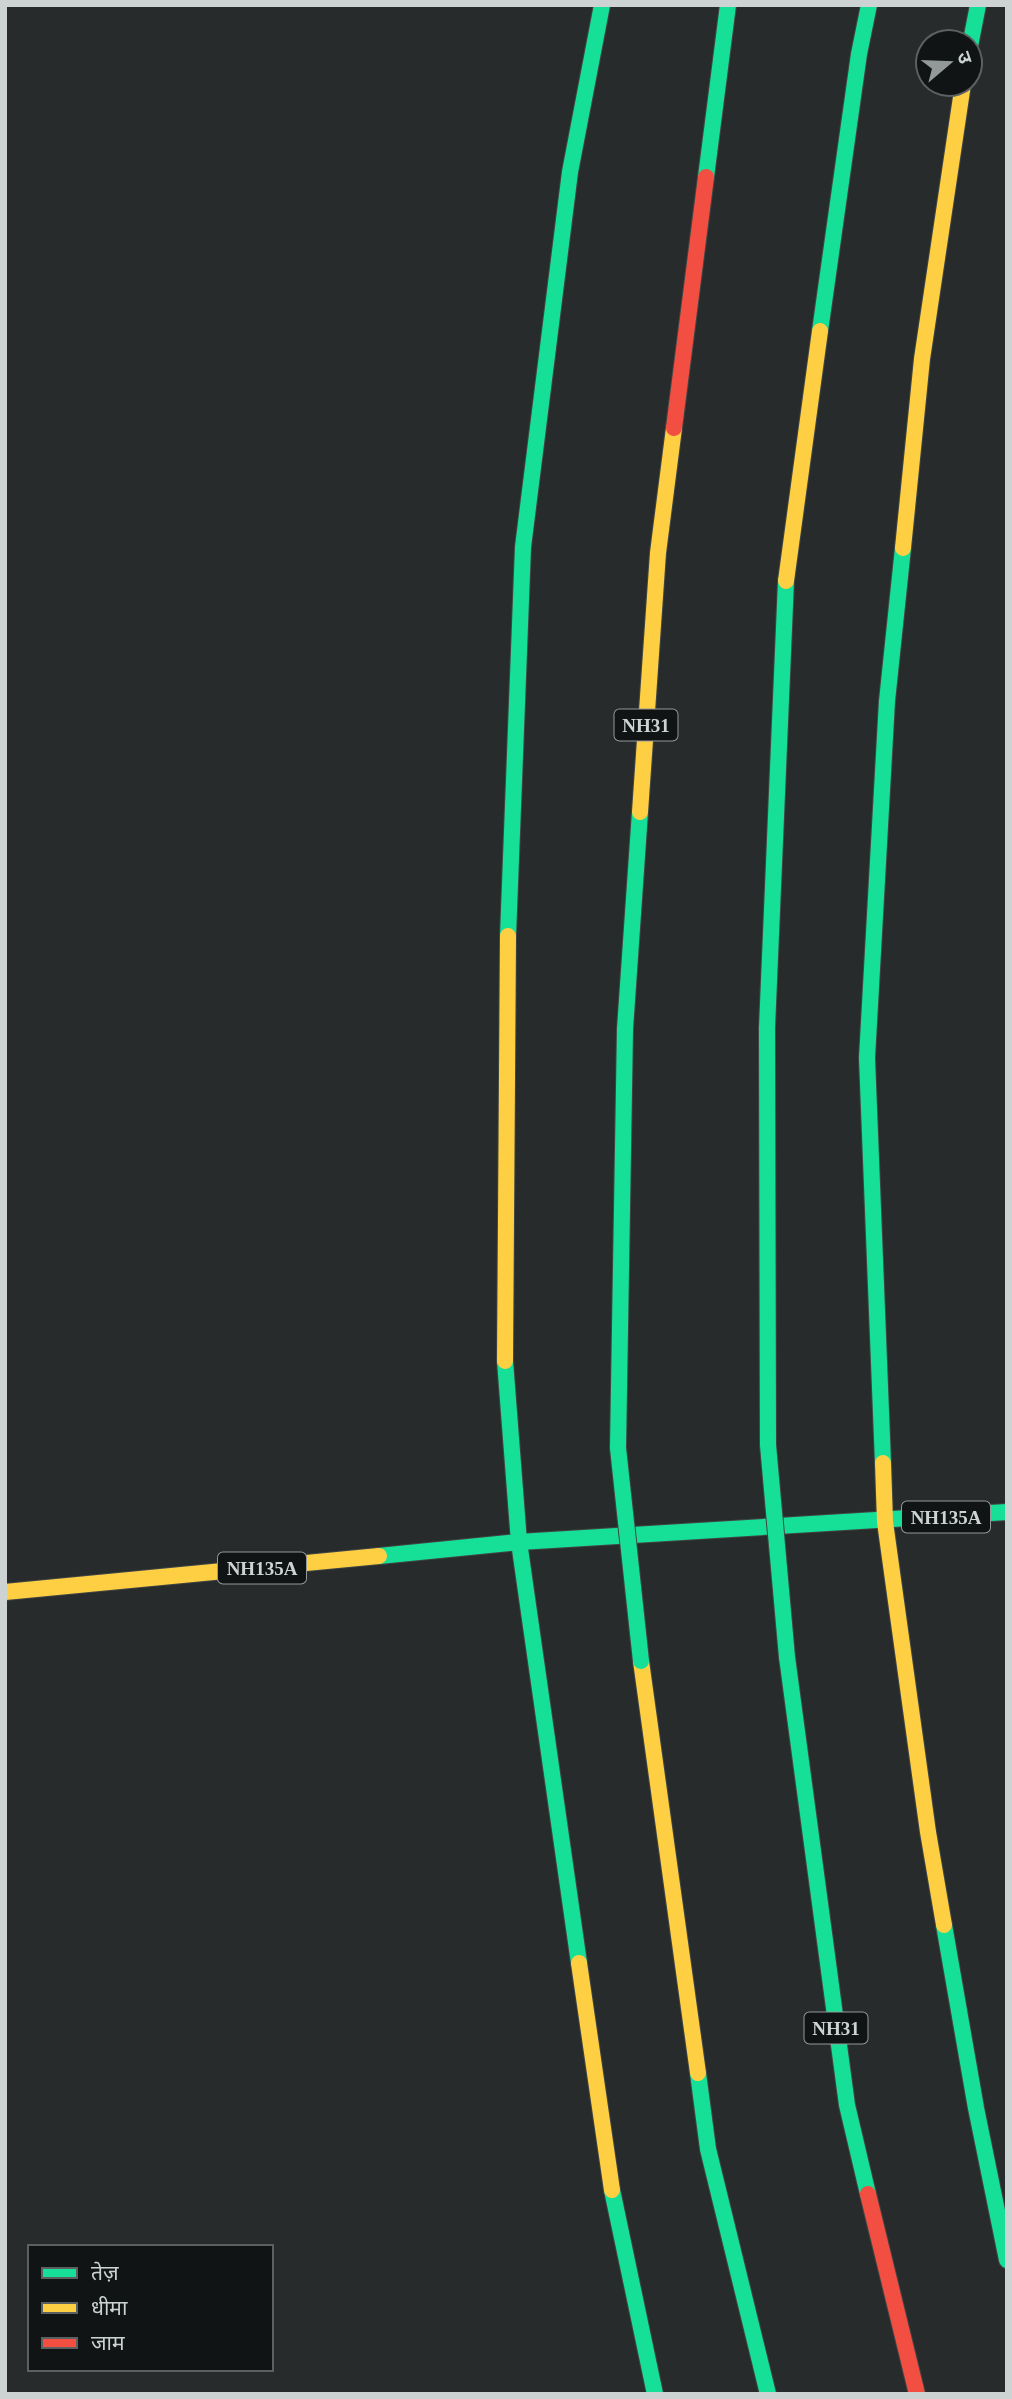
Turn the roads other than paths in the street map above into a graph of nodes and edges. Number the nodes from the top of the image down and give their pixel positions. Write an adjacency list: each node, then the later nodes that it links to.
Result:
1 (602, 5): 9 (main road)
2 (728, 5): 13 (main road, NH31, bridge)
3 (869, 5): 14 (main road, NH31, bridge)
4 (978, 5): 5 (main road)
5 (974, 28)
6 (961, 98): 8 (main road)
7 (1007, 1512): 8 (main road, NH135A)
8 (884, 1522): 9 (main road, NH135A); 11 (main road)
9 (519, 1542): 10 (main road, NH135A); 12 (main road)
10 (5, 1592)
11 (1007, 2260)
12 (655, 2394)
13 (768, 2394)
14 (917, 2394)

